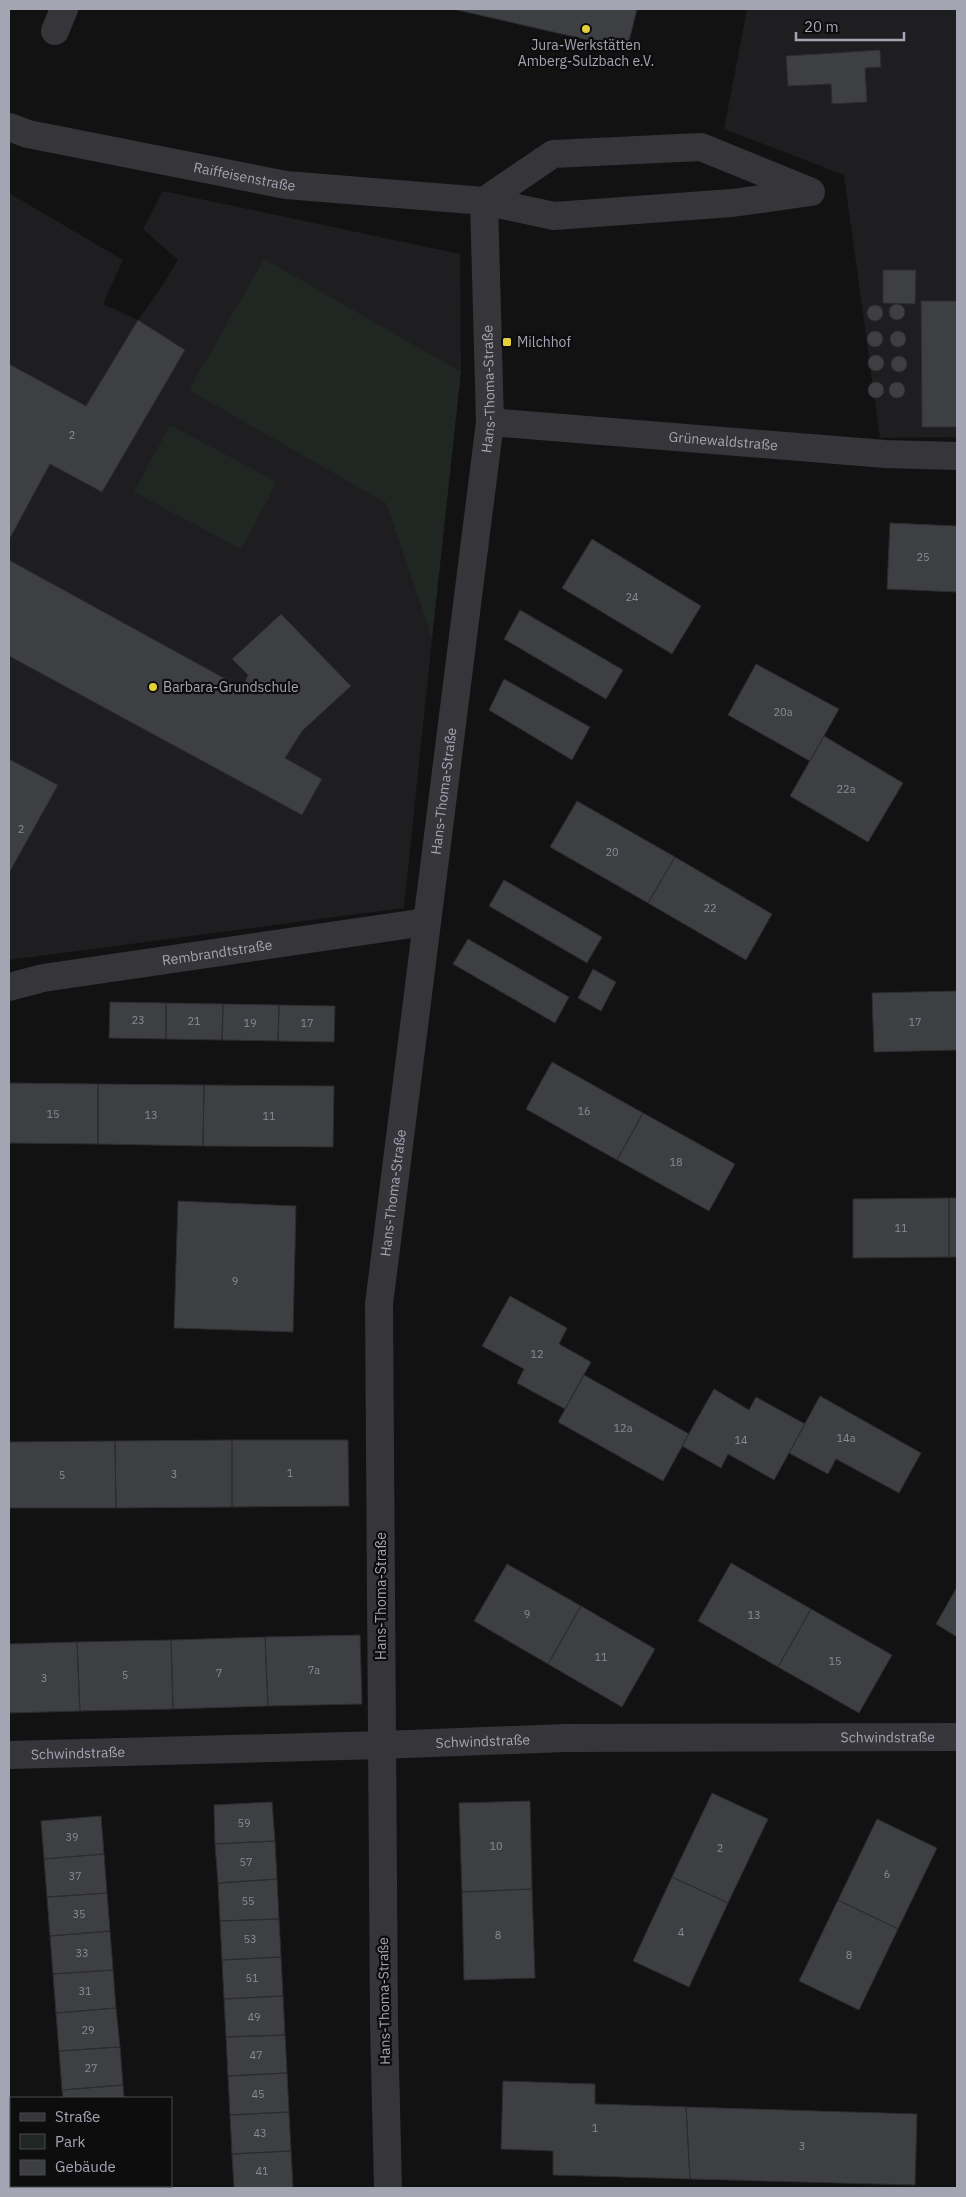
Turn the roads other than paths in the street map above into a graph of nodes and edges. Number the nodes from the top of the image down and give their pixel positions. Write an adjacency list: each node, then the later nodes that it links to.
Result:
1 (9, 127): 2 (street, Raiffeisenstraße)
2 (484, 202): 2 (street, Raiffeisenstraße); 3 (street, Hans-Thoma-Straße)
3 (490, 422): 4 (street, Grünewaldstraße); 5 (street, Hans-Thoma-Straße)
4 (957, 456)
5 (426, 922): 6 (street, Rembrandtstraße); 8 (street, Hans-Thoma-Straße)
6 (9, 987)
7 (957, 1737): 8 (street, Schwindstraße)
8 (382, 1745): 9 (street, Schwindstraße); 10 (street, Hans-Thoma-Straße)
9 (9, 1755)
10 (388, 2188)

